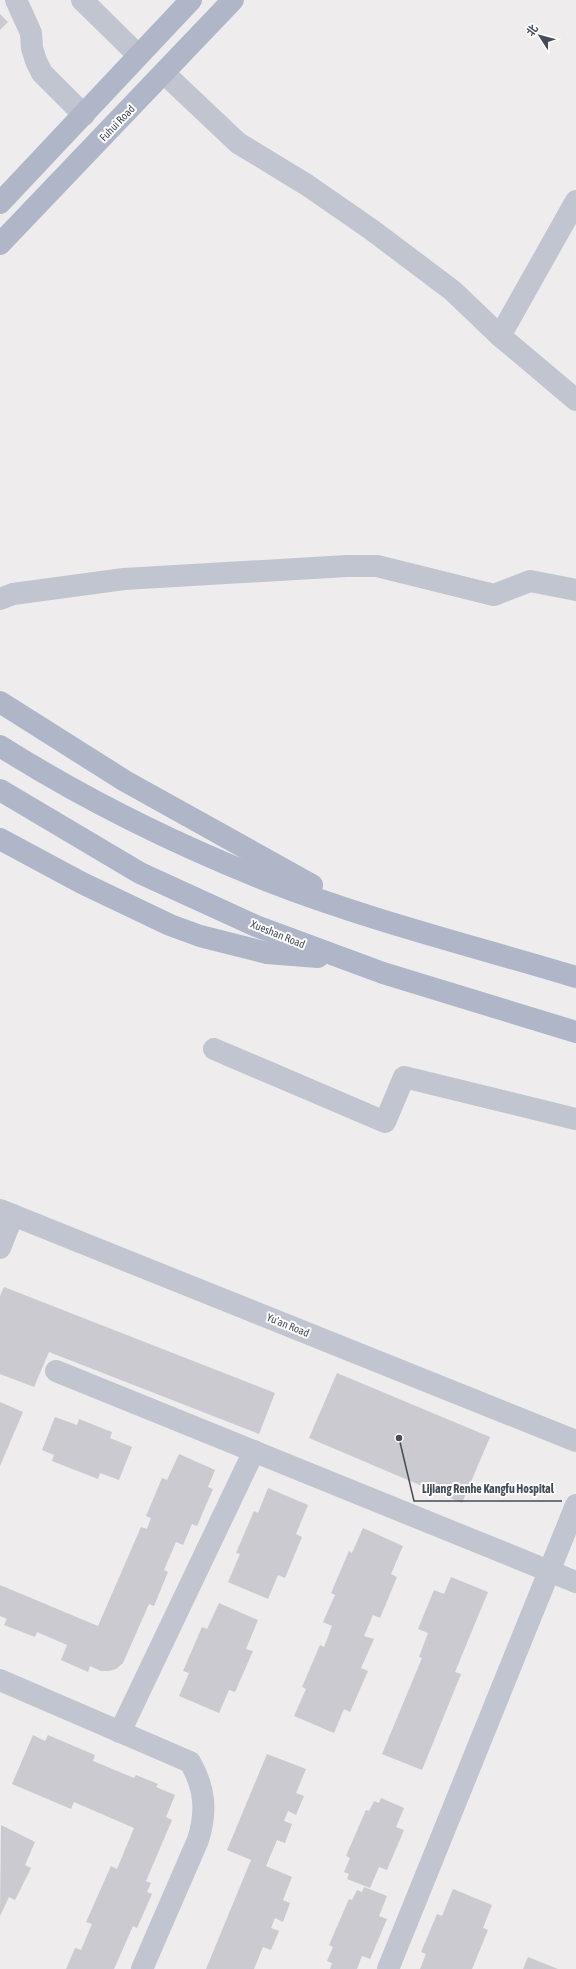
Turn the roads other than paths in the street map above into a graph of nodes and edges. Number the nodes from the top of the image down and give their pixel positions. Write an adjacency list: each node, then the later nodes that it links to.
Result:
1 (16, 0): 7 (street)
2 (82, 0): 5 (street)
3 (191, 0): 5 (main road)
4 (233, 0): 6 (main road, Fuhui Road)
5 (138, 55): 7 (main road)
6 (164, 73): 10 (main road, Fuhui Road); 11 (street)
7 (84, 115): 9 (main road)
8 (576, 201): 11 (street)
9 (0, 203)
10 (0, 244)
11 (500, 336): 12 (street)
12 (576, 400)
13 (576, 590): 14 (street)
14 (0, 599)
15 (0, 702): 19 (main road)
16 (0, 746): 19 (main road)
17 (0, 790): 20 (main road, Xueshan Road)
18 (0, 839): 20 (main road)
19 (364, 913): 21 (main road)
20 (341, 958): 22 (main road, Xueshan Road)
21 (576, 977)
22 (576, 1032)
23 (214, 1049): 24 (street)
24 (576, 1119)
25 (7, 1212): 26 (street); 28 (street, Yu'an Road)
26 (0, 1248)
27 (56, 1371): 29 (street)
28 (576, 1441)
29 (254, 1451): 31 (street); 34 (street)
30 (576, 1506): 31 (street)
31 (549, 1571): 32 (street); 36 (street)
32 (576, 1582)
33 (0, 1680): 34 (street)
34 (120, 1732): 35 (street)
35 (142, 1969)
36 (388, 1969)

